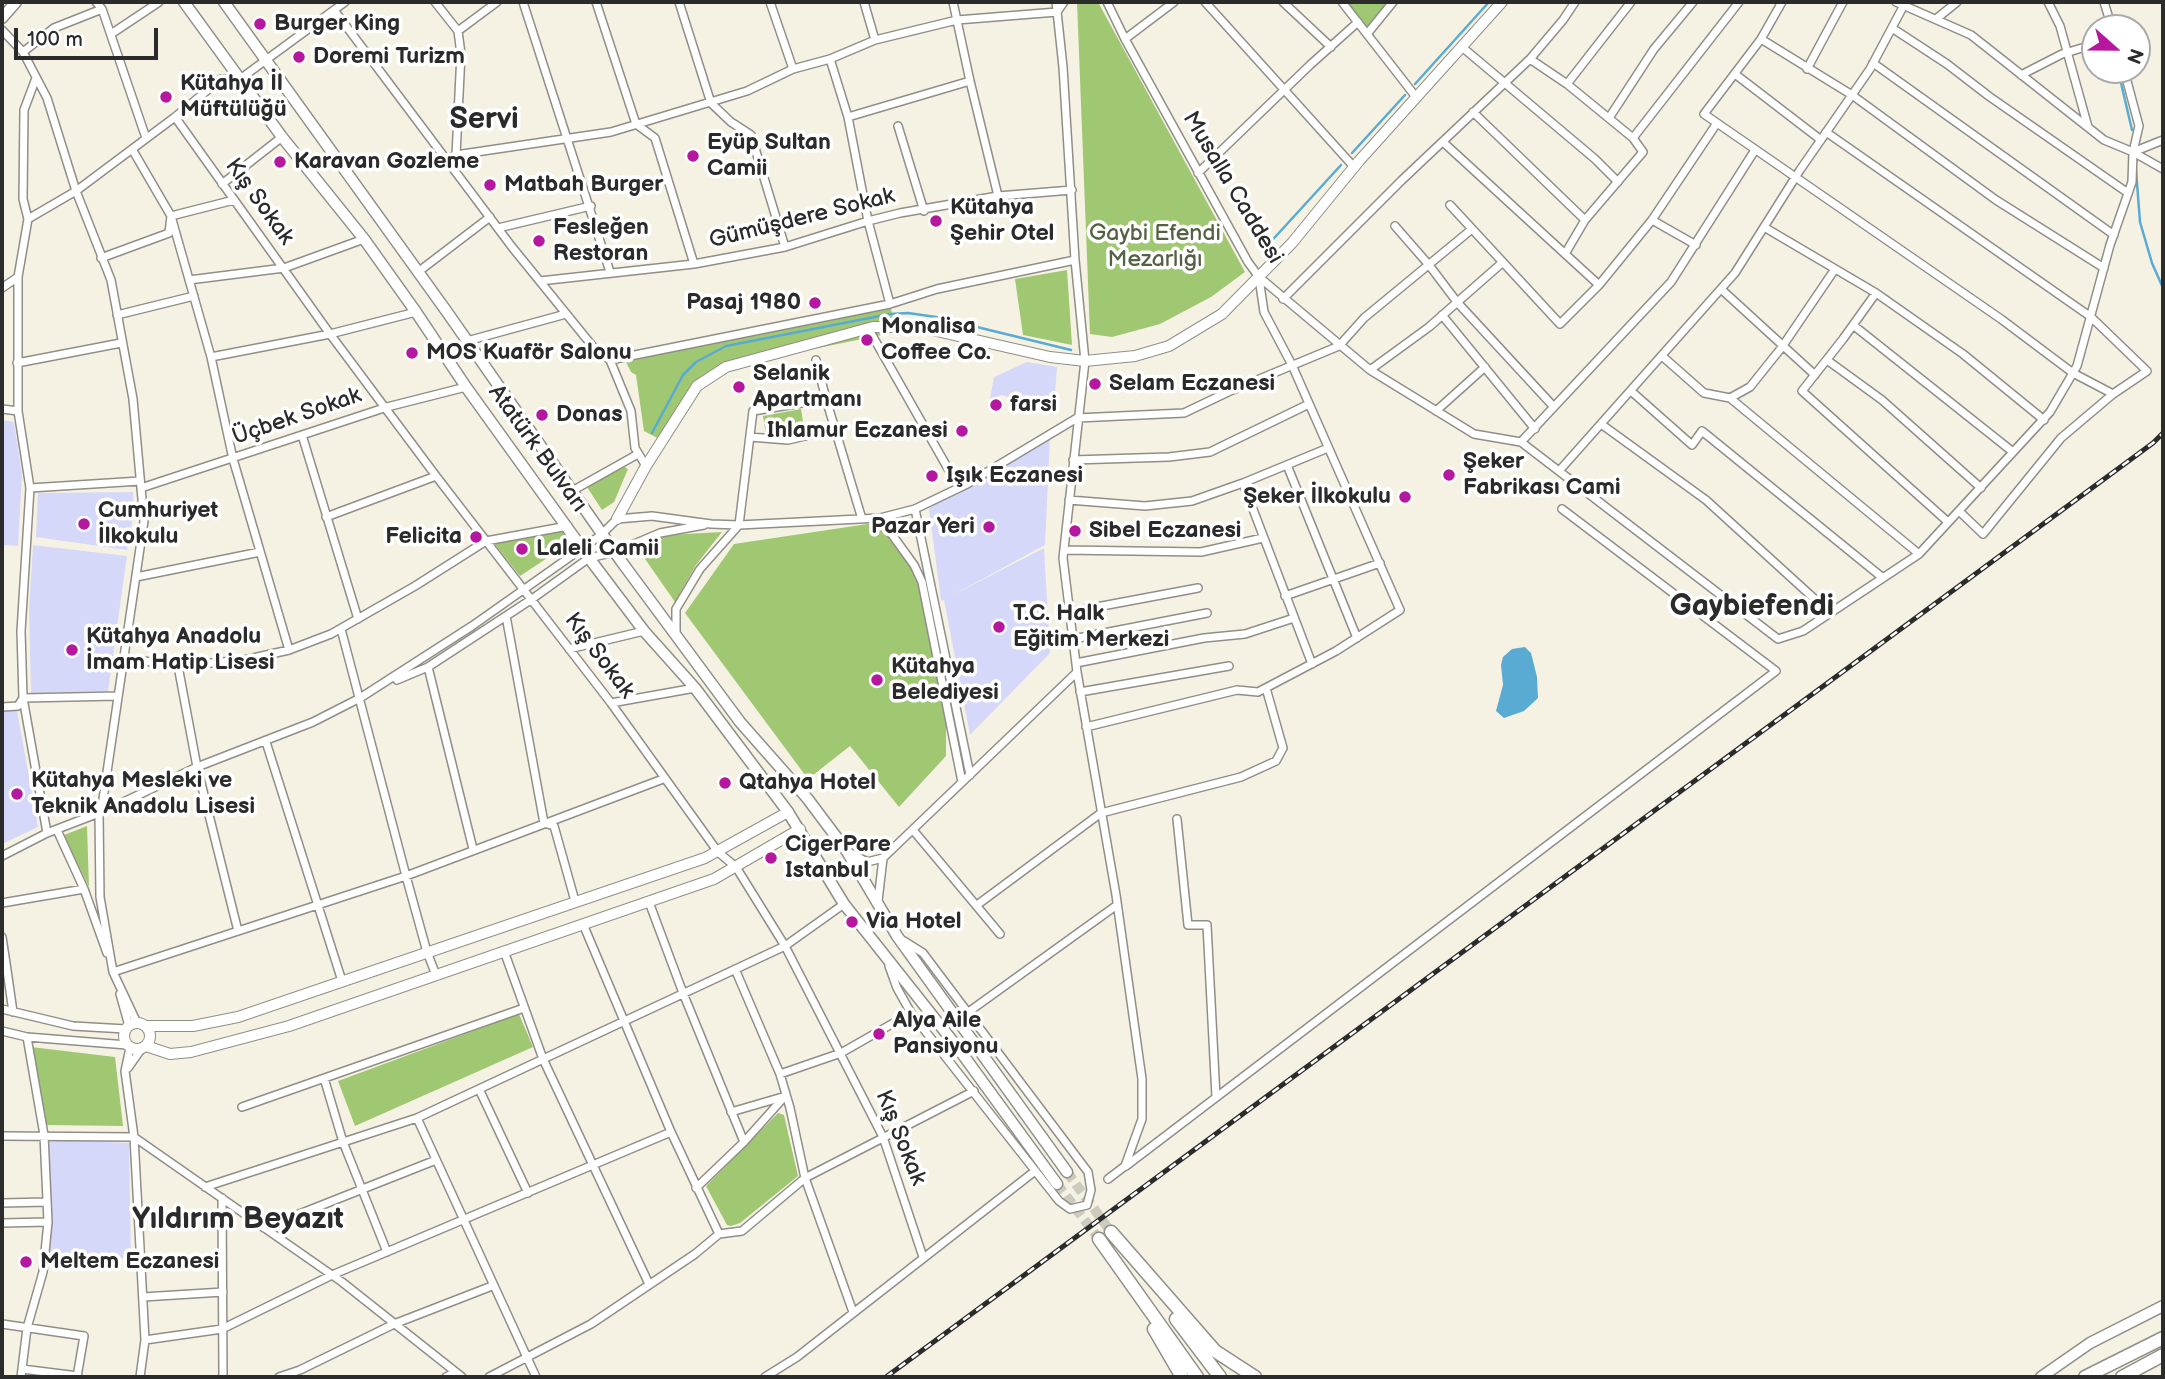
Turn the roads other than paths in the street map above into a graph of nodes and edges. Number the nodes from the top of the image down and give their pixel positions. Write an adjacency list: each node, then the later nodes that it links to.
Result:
1 (96, 2): 33 (street)
2 (159, 2): 43 (street)
3 (184, 2): 62 (main road, Atatürk Bulvarı)
4 (224, 2): 55 (main road, Atatürk Bulvarı)
5 (345, 2): 34 (street)
6 (435, 2): 42 (street)
7 (497, 2): 42 (street)
8 (523, 2): 83 (street)
9 (596, 2): 76 (street)
10 (679, 2): 70 (street)
11 (770, 2): 57 (street)
12 (864, 2): 47 (street)
13 (953, 2): 38 (street)
14 (1056, 2): 35 (street)
15 (1064, 2): 35 (street)
16 (1107, 2): 45 (street, Musalla Caddesi)
17 (1174, 2): 45 (street)
18 (1205, 2): 67 (street)
19 (1283, 2): 48 (street)
20 (1342, 2): 39 (street)
21 (1394, 2): 44 (street)
22 (1502, 2): 49 (street)
23 (1575, 2): 54 (street)
24 (1631, 2): 65 (street)
25 (1693, 2): 74 (street)
26 (1740, 2): 82 (street)
27 (1782, 2): 46 (street)
28 (1843, 2): 58 (street)
29 (1957, 2): 37 (street)
30 (2048, 2): 52 (street)
31 (1900, 3): 37 (street); 40 (street)
32 (9, 6): 36 (main road)
33 (102, 9): 43 (street); 51 (street)
34 (334, 10): 55 (street); 91 (street)
35 (1057, 12): 38 (street); 98 (street)
36 (2, 18)
37 (1936, 19): 60 (street)
38 (957, 20): 47 (street); 63 (street)
39 (1358, 22): 44 (street); 48 (street)
40 (1892, 28): 56 (street); 100 (street)
41 (2, 30): 51 (street)
42 (458, 31): 90 (street)
43 (111, 34): 81 (street)
44 (1367, 34): 69 (street)
45 (1125, 39): 94 (street, Musalla Caddesi)
46 (1761, 39): 58 (street); 59 (street)
47 (875, 40): 53 (street)
48 (1331, 47): 67 (street)
49 (1462, 47): 64 (street); 69 (street)
50 (2081, 48): 52 (street)
51 (23, 52): 61 (street)
52 (2068, 52): 60 (street); 78 (street)
53 (830, 58): 57 (street); 73 (street)
54 (1530, 59): 64 (street); 65 (street)
55 (266, 61): 62 (street); 129 (main road, Atatürk Bulvarı)
56 (1873, 63): 68 (street); 116 (street)
57 (793, 69): 70 (street)
58 (1807, 69): 68 (street)
59 (1734, 74): 75 (street); 84 (street)
60 (2021, 75): 78 (street)
61 (36, 78): 99 (street); 108 (street)
62 (240, 79): 72 (street); 80 (main road, Atatürk Bulvarı)
63 (970, 81): 73 (street); 101 (street)
64 (1504, 83): 71 (street); 96 (street)
65 (1567, 84): 74 (street)
66 (2128, 84): 89 (street)
67 (1284, 90): 92 (street); 94 (street)
68 (1852, 95): 79 (street); 127 (street)
69 (1416, 97): 92 (street)
70 (711, 103): 76 (street); 119 (street)
71 (1473, 113): 86 (street); 109 (street)
72 (175, 117): 81 (street); 97 (street, Kış Sokak)
73 (848, 117): 111 (street)
74 (1609, 118): 82 (street)
75 (1717, 123): 88 (street); 110 (street)
76 (636, 124): 83 (street); 124 (street)
77 (898, 126): 105 (street)
78 (2088, 127): 89 (street)
79 (1826, 132): 84 (street); 147 (street)
80 (282, 137): 97 (street); 117 (main road, Atatürk Bulvarı)
81 (146, 138): 87 (street)
82 (1633, 138): 96 (street)
83 (569, 139): 90 (street); 104 (street)
84 (1821, 140): 95 (street)
85 (2163, 140): 89 (street)
86 (1443, 142): 120 (street); 140 (street)
87 (132, 149): 99 (street); 106 (street)
88 (1755, 150): 95 (street); 118 (street)
89 (2133, 152): 93 (street); 100 (street)
90 (456, 155): 91 (street)
91 (446, 160): 107 (street)
92 (1354, 167): 132 (street)
93 (2163, 169)
94 (1198, 173): 132 (street, Musalla Caddesi)
95 (1795, 178): 113 (street); 165 (street)
96 (1618, 182): 109 (street)
97 (222, 184): 102 (street, Kış Sokak)
98 (1072, 190): 101 (street, Gümüşdere Sokak); 122 (street)
99 (76, 191): 108 (street); 121 (street)
100 (2128, 193): 116 (street)
101 (998, 196): 105 (street, Gümüşdere Sokak)
102 (234, 200): 106 (street); 126 (street, Kış Sokak)
103 (1450, 205): 115 (street)
104 (591, 206): 114 (street); 130 (street)
105 (924, 211): 111 (street, Gümüşdere Sokak)
106 (171, 216): 121 (street); 133 (street)
107 (490, 217): 114 (street); 129 (street)
108 (28, 219): 131 (street)
109 (1586, 220): 120 (street)
110 (1652, 220): 118 (street); 135 (street)
111 (868, 221): 119 (street, Gümüşdere Sokak); 142 (street)
112 (1395, 226): 125 (street)
113 (1764, 227): 128 (street); 137 (street)
114 (498, 228): 134 (street)
115 (1472, 229): 123 (street); 125 (street)
116 (2114, 235): 127 (street)
117 (364, 239): 126 (street); 143 (main road, Atatürk Bulvarı)
118 (1696, 245): 174 (street)
119 (785, 247): 124 (street, Gümüşdere Sokak)
120 (1565, 254): 135 (street)
121 (101, 258): 144 (street)
122 (1075, 260): 142 (street); 160 (street)
123 (1503, 262): 135 (street); 141 (street)
124 (694, 264): 130 (street, Gümüşdere Sokak)
125 (1429, 265): 141 (street); 153 (street)
126 (284, 268): 133 (street); 150 (street, Kış Sokak)
127 (2104, 268): 147 (street)
128 (1835, 269): 138 (street); 154 (street)
129 (418, 272): 151 (main road, Atatürk Bulvarı)
130 (610, 272): 134 (street, Gümüşdere Sokak)
131 (18, 277): 136 (street); 161 (street)
132 (1259, 277): 140 (street, Musalla Caddesi); 160 (street); 162 (street)
133 (189, 280): 139 (street)
134 (540, 281): 145 (street)
135 (1599, 285)
136 (2, 288)
137 (1721, 289): 154 (street); 155 (street)
138 (1876, 293): 148 (street); 179 (street)
139 (194, 296): 144 (street); 156 (street)
140 (1283, 299): 153 (street, Musalla Caddesi)
141 (1457, 302): 146 (street); 174 (street)
142 (890, 304): 157 (street)
143 (416, 312): 150 (street); 167 (main road, Atatürk Bulvarı)
144 (117, 314): 152 (street)
145 (566, 314): 151 (street); 157 (street)
146 (1442, 315): 163 (street); 164 (street)
147 (2091, 317): 165 (street); 169 (street)
148 (1853, 325): 159 (street); 187 (street)
149 (868, 328): 160 (street); 192 (street); 198 (street)
150 (330, 334): 156 (street); 173 (street, Kış Sokak)
151 (467, 341): 200 (main road, Atatürk Bulvarı)
152 (121, 342): 161 (street); 196 (street)
153 (1339, 346): 162 (street); 164 (street, Musalla Caddesi)
154 (1782, 346): 166 (street); 170 (street)
155 (1662, 356): 168 (street); 170 (street)
156 (211, 357): 189 (street)
157 (610, 360): 188 (street)
158 (816, 360): 171 (street)
159 (1827, 360): 166 (street); 199 (street)
160 (1084, 361): 178 (street)
161 (17, 363): 176 (street)
162 (1292, 365): 172 (street); 178 (street)
163 (1485, 367): 177 (street); 182 (street)
164 (1370, 370): 177 (street, Musalla Caddesi)
165 (2073, 373): 169 (street); 179 (street)
166 (1815, 375): 209 (street)
167 (466, 387): 173 (street, Üçbek Sokak); 212 (main road, Atatürk Bulvarı)
168 (1631, 391): 180 (street); 223 (street)
169 (2113, 394): 204 (street)
170 (1730, 398): 220 (street)
171 (826, 399): 181 (street); 184 (street)
172 (1309, 404): 186 (street); 190 (street)
173 (387, 407): 183 (street, Üçbek Sokak); 194 (street, Kış Sokak)
174 (1554, 407): 182 (street)
175 (2, 409): 176 (street)
176 (18, 411): 197 (street)
177 (1436, 411): 185 (street, Musalla Caddesi)
178 (1077, 418): 190 (street); 198 (street)
179 (2044, 420): 187 (street)
180 (1601, 424): 193 (street); 231 (street)
181 (835, 429): 184 (street); 208 (street)
182 (1535, 429): 185 (street)
183 (302, 435): 189 (street, Üçbek Sokak); 205 (street)
184 (750, 437): 211 (street)
185 (1521, 442): 193 (street, Musalla Caddesi)
186 (1328, 448): 191 (street); 221 (street)
187 (2013, 452): 199 (street)
188 (638, 454): 192 (street); 200 (street)
189 (233, 459): 196 (street, Üçbek Sokak); 217 (street)
190 (1073, 460): 201 (street)
191 (1287, 465): 195 (street); 224 (street)
192 (646, 467): 207 (street)
193 (1559, 471): 231 (street, Musalla Caddesi)
194 (436, 476): 205 (street); 215 (street, Kış Sokak)
195 (1242, 483): 201 (street); 214 (street)
196 (141, 484): 197 (street, Üçbek Sokak); 222 (street)
197 (30, 488): 254 (street)
198 (959, 488): 202 (street)
199 (1981, 488): 204 (street)
200 (572, 491): 213 (main road, Atatürk Bulvarı)
201 (1069, 500): 216 (street)
202 (915, 509): 206 (street); 261 (street)
203 (1562, 509): 324 (street)
204 (1959, 511): 209 (street)
205 (326, 517): 234 (street)
206 (880, 518): 208 (street); 263 (street)
207 (617, 519): 210 (street); 213 (street)
208 (862, 519): 211 (street)
209 (1948, 522): 220 (street)
210 (711, 524): 211 (street); 218 (street)
211 (738, 525): 237 (street)
212 (568, 526): 215 (street); 219 (main road, Atatürk Bulvarı)
213 (601, 535): 218 (main road, Atatürk Bulvarı); 219 (street)
214 (1263, 538): 216 (street); 227 (street)
215 (486, 541): 226 (street, Kış Sokak); 234 (street)
216 (1064, 550): 229 (street)
217 (260, 552): 222 (street); 241 (street)
218 (615, 552): 219 (street); 237 (main road, Atatürk Bulvarı)
219 (586, 553): 226 (street); 228 (street); 236 (main road, Atatürk Bulvarı)
220 (1919, 554): 223 (street)
221 (1380, 563): 224 (street); 238 (street)
222 (136, 577): 242 (street)
223 (1883, 578): 231 (street)
224 (1332, 580): 227 (street); 238 (street)
225 (1198, 587): 229 (street)
226 (525, 588): 228 (street, Kış Sokak); 249 (street)
227 (1284, 596): 233 (street)
228 (532, 599): 232 (street); 240 (street, Kış Sokak)
229 (1070, 612): 239 (street)
230 (1207, 613): 239 (street)
231 (1830, 613)
232 (506, 616): 247 (street); 269 (street)
233 (1294, 618): 243 (street); 244 (street)
234 (358, 619): 235 (street)
235 (341, 629): 241 (street); 255 (street)
236 (644, 631): 240 (street); 250 (main road, Atatürk Bulvarı)
237 (676, 636): 264 (main road, Atatürk Bulvarı)
238 (1357, 638): 244 (street)
239 (1073, 639): 243 (street)
240 (569, 649): 256 (street, Kış Sokak)
241 (289, 650): 245 (street)
242 (124, 658): 245 (street); 253 (street)
243 (1076, 663): 248 (street)
244 (1312, 663): 251 (street)
245 (178, 666): 260 (street)
246 (1228, 666): 252 (street)
247 (428, 667): 249 (street); 274 (street)
248 (1077, 672): 252 (street); 261 (street)
249 (380, 686): 255 (street)
250 (695, 688): 256 (street); 266 (main road, Atatürk Bulvarı)
251 (1266, 688): 258 (street); 267 (street)
252 (1080, 692): 258 (street)
253 (118, 696): 254 (street); 265 (street)
254 (23, 698): 257 (street); 273 (street)
255 (360, 698): 259 (street); 280 (street)
256 (611, 703): 262 (street, Kış Sokak)
257 (2, 707)
258 (1086, 727): 267 (street)
259 (266, 742): 260 (street); 287 (street)
260 (197, 767): 265 (street); 291 (street)
261 (970, 775): 263 (street)
262 (663, 779): 269 (street); 276 (street, Kış Sokak)
263 (962, 782): 272 (street)
264 (807, 798): 266 (main road); 275 (main road, Atatürk Bulvarı)
265 (100, 809): 271 (street); 301 (street)
266 (788, 812): 270 (main road, Atatürk Bulvarı); 276 (street)
267 (1101, 813): 288 (street); 289 (street)
268 (1177, 819): 324 (street)
269 (544, 823): 274 (street); 282 (street)
270 (800, 829): 279 (street); 286 (main road, Atatürk Bulvarı)
271 (57, 830): 273 (street); 281 (street)
272 (913, 830): 278 (street); 288 (street)
273 (47, 833): 277 (street)
274 (473, 849): 280 (street)
275 (846, 850): 278 (street); 283 (main road, Atatürk Bulvarı)
276 (718, 852): 279 (street, Kış Sokak); 282 (street)
277 (2, 856)
278 (883, 858): 283 (street)
279 (736, 867): 284 (street); 295 (street, Kış Sokak)
280 (405, 876): 287 (street); 296 (street)
281 (84, 889): 285 (street); 301 (street)
282 (575, 901): 296 (street)
283 (878, 901): 293 (main road, Atatürk Bulvarı)
284 (649, 902): 290 (street); 304 (street)
285 (2, 903)
286 (844, 904): 295 (street); 298 (main road, Atatürk Bulvarı)
287 (317, 905): 291 (street); 303 (street)
288 (977, 905): 292 (street)
289 (1117, 905): 309 (street); 337 (street)
290 (583, 924): 297 (street); 310 (street)
291 (238, 931): 301 (street)
292 (1000, 934)
293 (897, 936): 309 (street, Atatürk Bulvarı); 339 (main road, Atatürk Bulvarı)
294 (2, 937): 300 (street)
295 (785, 946): 299 (street); 316 (street, Kış Sokak)
296 (427, 951): 302 (street); 303 (street)
297 (503, 951): 302 (street); 305 (street)
298 (884, 952): 308 (street, Atatürk Bulvarı); 342 (main road, Atatürk Bulvarı)
299 (736, 969): 304 (street); 319 (street)
300 (4, 970): 307 (street)
301 (113, 972): 311 (street)
302 (436, 975): 315 (street)
303 (342, 981): 311 (street)
304 (683, 993): 310 (street); 326 (street)
305 (524, 1008): 317 (street); 320 (street)
306 (2, 1009): 307 (street)
307 (13, 1012): 311 (street)
308 (911, 1013): 316 (street); 322 (street, Atatürk Bulvarı)
309 (967, 1013): 338 (street, Atatürk Bulvarı)
310 (624, 1021): 317 (street); 328 (street)
311 (134, 1026): 314 (street); 315 (street)
312 (2, 1031): 313 (street)
313 (27, 1037): 314 (street); 329 (street)
314 (128, 1046): 315 (street); 318 (street)
315 (144, 1047): 318 (street)
316 (841, 1053): 319 (street); 332 (street, Kış Sokak)
317 (543, 1059): 321 (street); 336 (street)
318 (125, 1071): 331 (street)
319 (780, 1074): 323 (street)
320 (324, 1078): 325 (street); 333 (street)
321 (479, 1089): 327 (street); 346 (street)
322 (974, 1091): 332 (street); 338 (street, Atatürk Bulvarı)
323 (786, 1095): 326 (street); 334 (street); 340 (street)
324 (1216, 1097): 337 (street)
325 (242, 1107)
326 (731, 1112): 334 (street)
327 (417, 1118): 333 (street); 335 (street)
328 (671, 1132): 336 (street); 344 (street)
329 (44, 1135): 330 (street); 331 (street); 348 (street)
330 (2, 1136)
331 (134, 1137): 343 (street); 361 (street)
332 (883, 1137): 340 (street); 356 (street, Kış Sokak)
333 (343, 1142): 343 (street); 345 (street)
334 (744, 1142): 344 (street)
335 (436, 1160): 345 (street); 350 (street)
336 (593, 1166): 346 (street); 358 (street)
337 (1125, 1166): 341 (street)
338 (1035, 1171): 356 (street)
339 (1067, 1172)
340 (806, 1178): 354 (street); 363 (street)
341 (1108, 1179)
342 (1057, 1184)
343 (205, 1186): 347 (street)
344 (696, 1188): 354 (street)
345 (361, 1189): 353 (street); 355 (street)
346 (528, 1194): 350 (street)
347 (222, 1198): 353 (street); 360 (street)
348 (47, 1202): 349 (street); 351 (street)
349 (2, 1203)
350 (463, 1221): 355 (street); 359 (street)
351 (48, 1222): 352 (street); 366 (street)
352 (2, 1223)
353 (264, 1228): 357 (street)
354 (719, 1234): 358 (street)
355 (387, 1252): 357 (street)
356 (923, 1256): 363 (street)
357 (332, 1275): 365 (street); 367 (street)
358 (649, 1284): 371 (street)
359 (492, 1286): 365 (street); 371 (street)
360 (223, 1292): 361 (street); 367 (street)
361 (143, 1297): 369 (street)
362 (2163, 1306): 387 (main road)
363 (853, 1312): 382 (street)
364 (2, 1324): 366 (street)
365 (394, 1324): 372 (street); 377 (street)
366 (27, 1328): 373 (street); 374 (street)
367 (222, 1329): 369 (street); 376 (street)
368 (2163, 1338): 388 (highway)
369 (145, 1340): 375 (street)
370 (2163, 1355): 389 (highway)
371 (527, 1357): 380 (street); 381 (street)
372 (455, 1372): 378 (street); 379 (street)
373 (22, 1373): 374 (street)
374 (77, 1376)
375 (139, 1377)
376 (223, 1377)
377 (279, 1377)
378 (446, 1377)
379 (462, 1377)
380 (489, 1377)
381 (536, 1377)
382 (765, 1377)
383 (1182, 1377): 384 (highway)
384 (1197, 1377)
385 (1220, 1377): 386 (highway)
386 (1255, 1377)
387 (2041, 1377)
388 (2085, 1377)
389 (2122, 1377)

